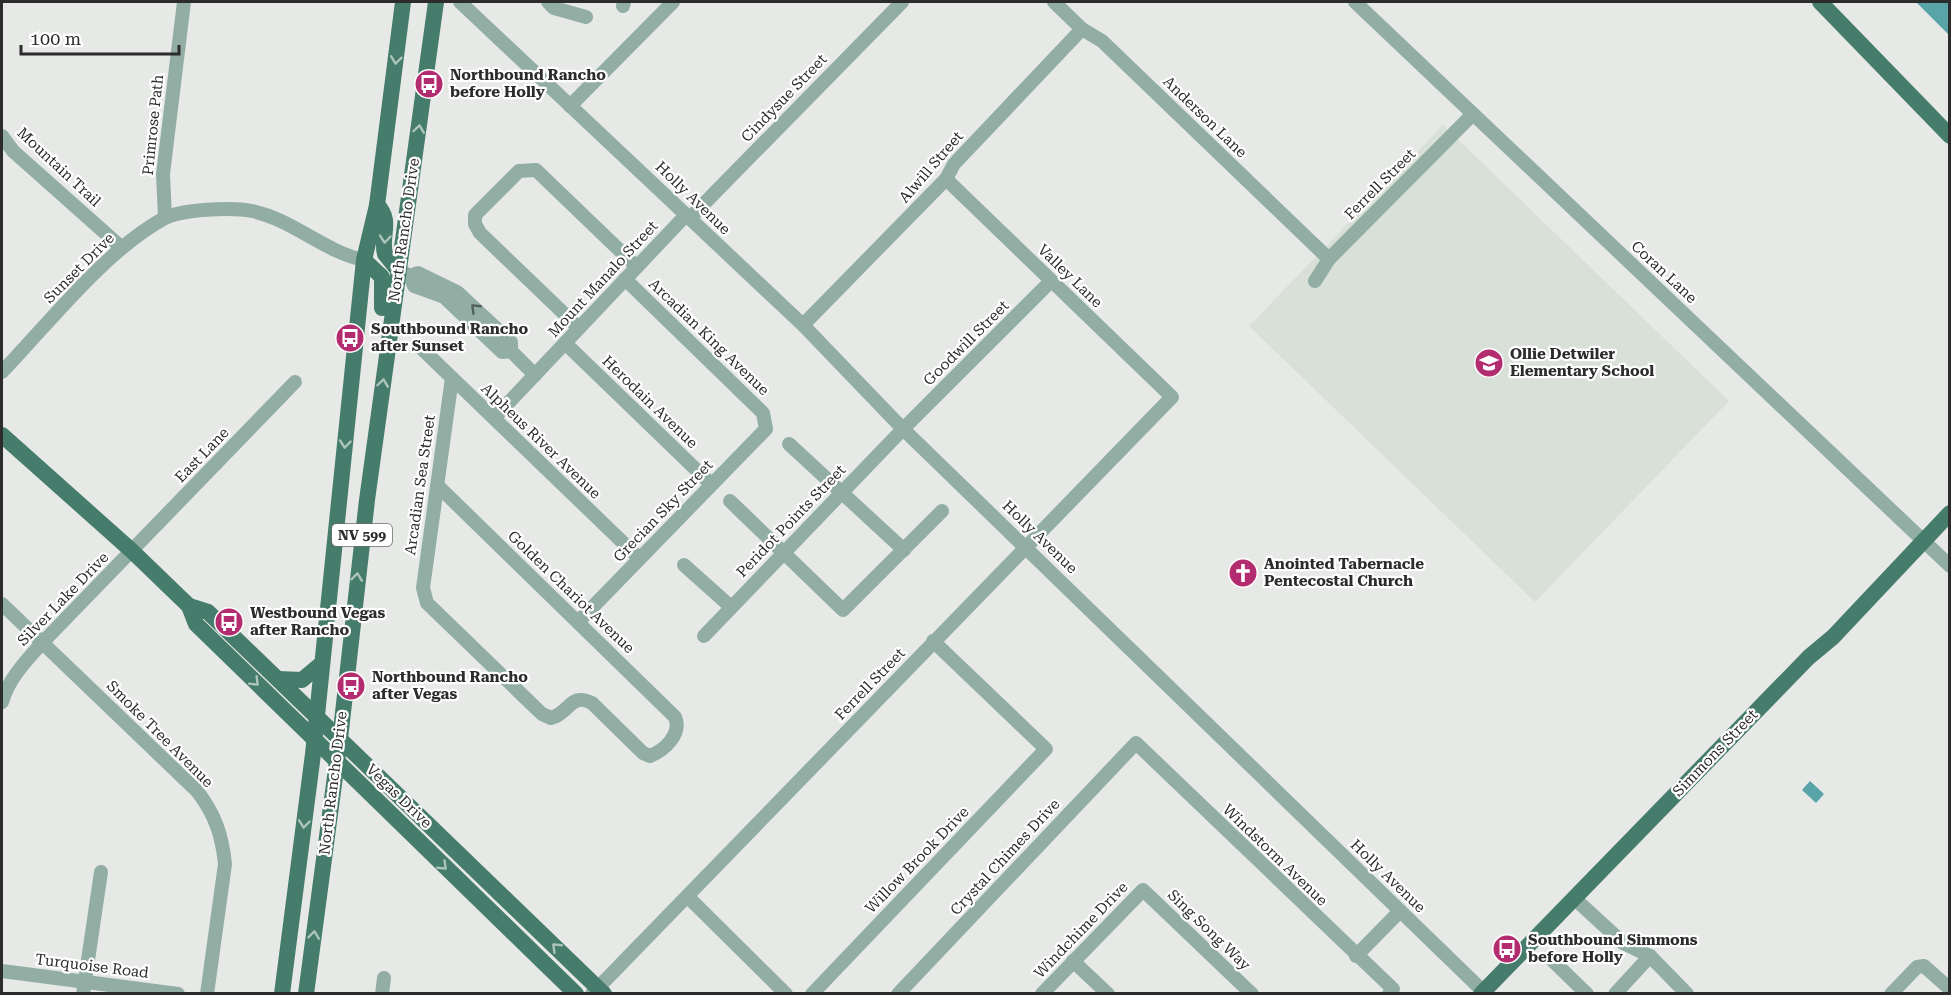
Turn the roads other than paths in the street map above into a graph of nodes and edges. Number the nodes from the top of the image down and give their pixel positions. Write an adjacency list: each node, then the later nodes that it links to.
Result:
1 (184, 2): 20 (street, Primrose Path)
2 (403, 2): 18 (main road, North Rancho Drive / NV 599, one-way to 18)
3 (436, 2): 25 (main road, North Rancho Drive / NV 599, one-way to 3)
4 (460, 2): 13 (street, Holly Avenue)
5 (548, 2): 11 (street)
6 (673, 2): 13 (street)
7 (902, 2): 19 (street, Cindysue Street)
8 (1054, 2): 12 (street, Anderson Lane)
9 (1355, 2): 14 (street, Coran Lane)
10 (1820, 2): 15 (main road)
11 (586, 17)
12 (1082, 29): 17 (street, Alwill Street); 22 (street, Anderson Lane)
13 (570, 106): 19 (street, Holly Avenue)
14 (1473, 114): 22 (street, Ferrell Street); 50 (street, Coran Lane)
15 (1950, 135)
16 (2, 136): 21 (street, Mountain Trail)
17 (946, 179): 27 (street, Valley Lane); 29 (street, Alwill Street)
18 (377, 206): 23 (main road, North Rancho Drive / NV 599); 25 (main road, one-way to 25)
19 (688, 217): 24 (street, Mount Manalo Street); 29 (street, Holly Avenue)
20 (165, 218): 21 (street, Sunset Drive); 23 (street, Sunset Drive)
21 (121, 247): 34 (street, Sunset Drive)
22 (1329, 259): 28 (street, Ferrell Street)
23 (364, 260): 31 (main road); 65 (main road, North Rancho Drive / NV 599, one-way to 65)
24 (637, 267): 26 (street, Mount Manalo Street); 30 (street)
25 (404, 273): 31 (main road, North Rancho Drive / NV 599); 35 (street)
26 (625, 279): 30 (street, Mount Manalo Street); 40 (street, Arcadian King Avenue)
27 (1051, 280): 38 (street, Valley Lane); 41 (street, Goodwill Street)
28 (1315, 281)
29 (803, 325): 41 (street, Holly Avenue)
30 (579, 328): 32 (street, Mount Manalo Street)
31 (390, 330): 69 (main road, North Rancho Drive / NV 599, one-way to 31)
32 (565, 343): 35 (street, Mount Manalo Street); 44 (street, Herodain Avenue)
33 (420, 347): 36 (street, Alpheus River Avenue)
34 (2, 372)
35 (535, 375): 39 (street, Mount Manalo Street)
36 (452, 378): 39 (street, Alpheus River Avenue); 45 (street, Arcadian Sea Street)
37 (295, 382): 53 (street, East Lane)
38 (1172, 397): 51 (street, Ferrell Street)
39 (494, 418): 55 (street, Alpheus River Avenue)
40 (766, 421): 44 (street, Grecian Sky Street)
41 (903, 429): 46 (street, Peridot Points Street); 51 (street, Holly Avenue)
42 (2, 435): 53 (main road, Vegas Drive)
43 (789, 444): 46 (street)
44 (711, 484): 55 (street, Grecian Sky Street)
45 (437, 485): 61 (street, Golden Chariot Avenue); 72 (street, Arcadian Sea Street)
46 (841, 493): 52 (street); 54 (street, Peridot Points Street)
47 (730, 501): 54 (street)
48 (942, 511): 52 (street)
49 (1950, 513): 50 (main road, Simmons Street)
50 (1923, 541): 57 (street, Coran Lane); 79 (main road, Simmons Street)
51 (1026, 546): 63 (street, Ferrell Street); 80 (street, Holly Avenue)
52 (904, 550): 54 (street)
53 (132, 551): 59 (main road, Vegas Drive); 64 (street, Silver Lake Drive)
54 (784, 553): 60 (street, Peridot Points Street)
55 (639, 558): 61 (street, Grecian Sky Street)
56 (684, 565): 60 (street)
57 (1950, 566)
58 (2, 604): 64 (street, Smoke Tree Avenue)
59 (189, 606): 66 (main road, Vegas Drive); 70 (main road, Vegas Drive, one-way to 70)
60 (731, 607): 62 (street, Peridot Points Street)
61 (579, 621): 72 (street, Golden Chariot Avenue)
62 (704, 636)
63 (933, 641): 78 (street, Ferrell Street); 98 (street, Willow Brook Drive)
64 (43, 642): 67 (street, Silver Lake Drive); 92 (street, Smoke Tree Avenue)
65 (321, 664): 66 (main road); 68 (main road, North Rancho Drive / NV 599)
66 (278, 679): 68 (main road, Vegas Drive)
67 (2, 702)
68 (317, 717): 69 (main road, Vegas Drive); 70 (main road, North Rancho Drive / NV 599)
69 (340, 739): 73 (main road, North Rancho Drive / NV 599); 90 (main road, Vegas Drive, one-way to 69)
70 (314, 740): 73 (main road, Vegas Drive); 93 (main road, North Rancho Drive / NV 599, one-way to 93)
71 (1136, 743): 81 (street, Windstorm Avenue); 99 (street, Crystal Chimes Drive)
72 (650, 756)
73 (337, 762): 74 (main road, Vegas Drive); 75 (main road, North Rancho Drive / NV 599)
74 (373, 797): 75 (main road); 96 (main road, Vegas Drive, one-way to 96)
75 (330, 812): 94 (main road, North Rancho Drive / NV 599, one-way to 75)
76 (101, 872): 87 (street)
77 (1143, 890): 84 (street, Windchime Drive); 102 (street, Sing Song Way)
78 (688, 897): 90 (street, Ferrell Street); 97 (street)
79 (1574, 898): 82 (street); 103 (main road, Simmons Street)
80 (1400, 911): 81 (street); 103 (street, Holly Avenue)
81 (1356, 956): 89 (street, Windstorm Avenue)
82 (1650, 956): 105 (street); 106 (street)
83 (1551, 959): 104 (street)
84 (1073, 962): 100 (street, Windchime Drive); 101 (street)
85 (2, 971): 87 (street, Turquoise Road)
86 (384, 978): 95 (street)
87 (84, 987): 91 (street, Turquoise Road)
88 (1950, 989): 107 (street)
89 (1391, 991)
90 (598, 992)
91 (178, 993)
92 (207, 993)
93 (282, 993)
94 (306, 993)
95 (382, 993)
96 (576, 993)
97 (786, 993)
98 (812, 993)
99 (898, 993)
100 (1042, 993)
101 (1107, 993)
102 (1252, 993)
103 (1483, 993)
104 (1587, 993)
105 (1615, 993)
106 (1687, 993)
107 (1891, 993)

